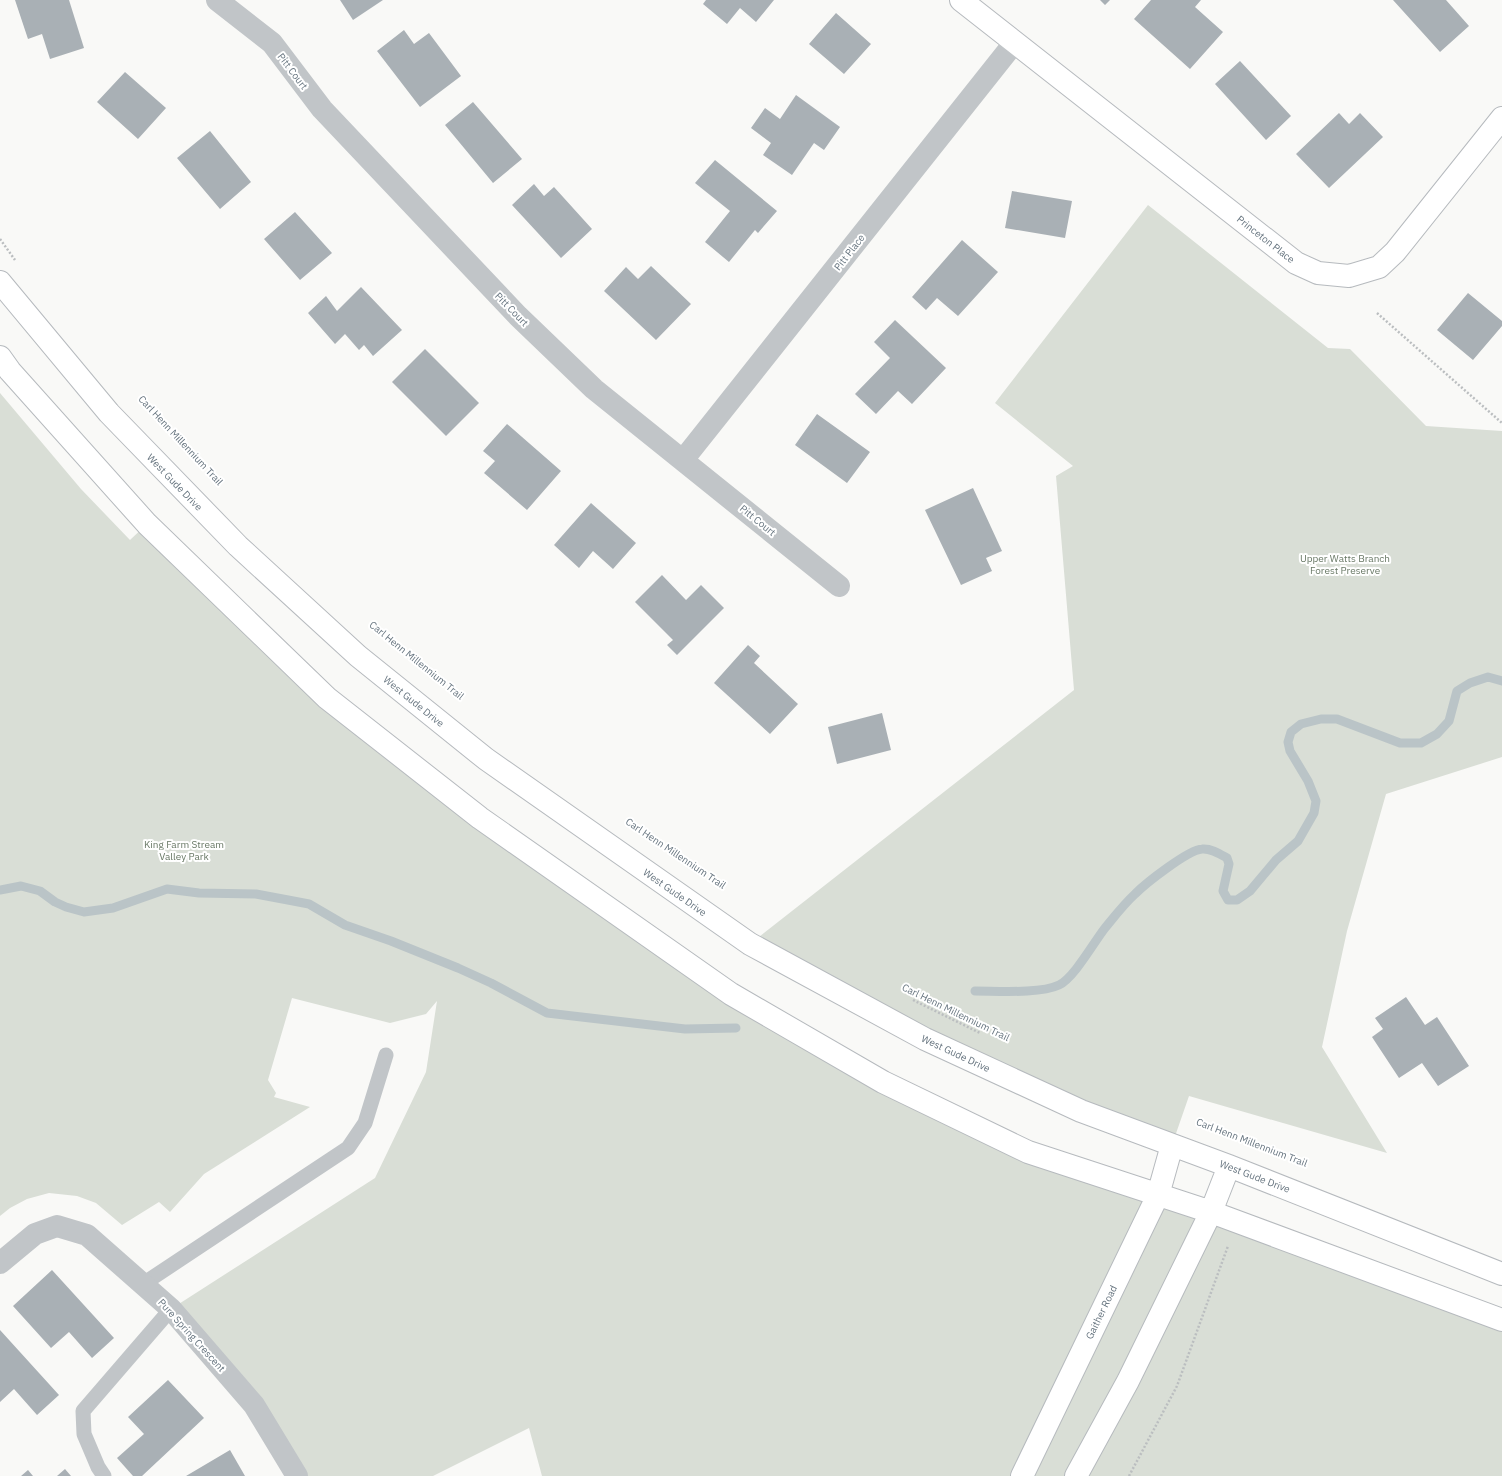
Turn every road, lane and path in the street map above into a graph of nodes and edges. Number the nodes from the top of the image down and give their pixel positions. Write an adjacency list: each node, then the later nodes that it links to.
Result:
1 (217, 0): 11 (street, Pitt Court)
2 (961, 0): 3 (main road, Princeton Place)
3 (1014, 43): 4 (main road, Princeton Place); 11 (street, Pitt Place)
4 (1502, 118)
5 (0, 240): 6 (path)
6 (17, 262)
7 (0, 282): 16 (main road, West Gude Drive)
8 (1377, 313): 10 (path)
9 (0, 357): 18 (main road)
10 (1502, 423)
11 (683, 460): 12 (street, Pitt Court)
12 (839, 586)
13 (912, 1000): 14 (path, Carl Henn Millennium Trail)
14 (982, 1034)
15 (386, 1055): 23 (lane)
16 (1172, 1145): 17 (main road, West Gude Drive); 18 (main road, Gaither Road)
17 (1229, 1166): 19 (main road); 22 (main road, West Gude Drive)
18 (1158, 1195): 19 (main road); 28 (main road, Gaither Road)
19 (1212, 1212): 20 (main road); 29 (main road)
20 (1236, 1222): 25 (main road); 30 (path)
21 (0, 1263): 23 (street, Pure Spring Crescent)
22 (1502, 1274)
23 (143, 1284): 24 (street, Pure Spring Crescent)
24 (171, 1309): 26 (lane); 27 (street, Pure Spring Crescent)
25 (1502, 1320)
26 (104, 1476)
27 (296, 1476)
28 (1022, 1476)
29 (1076, 1476)
30 (1129, 1476)

